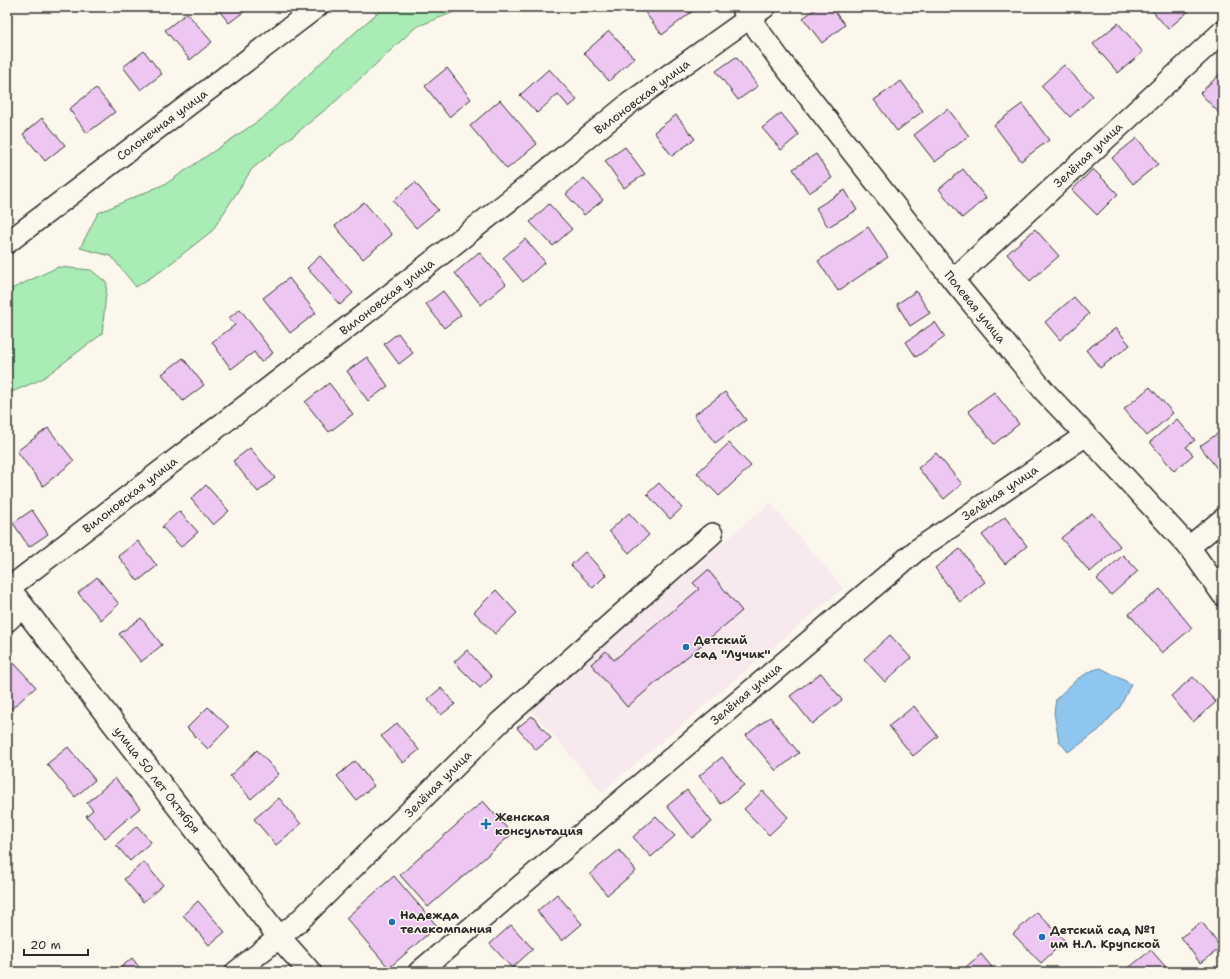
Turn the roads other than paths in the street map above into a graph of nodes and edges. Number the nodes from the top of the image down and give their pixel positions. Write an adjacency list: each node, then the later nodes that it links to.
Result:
1 (317, 7): 4 (street, Солонечная улица)
2 (752, 11): 5 (street, Полевая улица); 10 (street, Вилоновская улица)
3 (1223, 31): 5 (street, Зелёная улица)
4 (7, 243)
5 (953, 280): 6 (street, Полевая улица)
6 (1086, 435): 9 (street, Полевая улица); 17 (street, Зелёная улица)
7 (1223, 519): 9 (street)
8 (712, 534): 14 (street, Зелёная улица)
9 (1189, 547): 11 (street, Полевая улица)
10 (8, 587): 12 (main road, улица 50 лет Октября)
11 (1223, 595)
12 (23, 606): 13 (street); 14 (main road, улица 50 лет Октября)
13 (7, 621)
14 (279, 937): 15 (street, Зелёная улица); 16 (main road, улица 50 лет Октября)
15 (236, 972)
16 (310, 972)
17 (419, 972)

